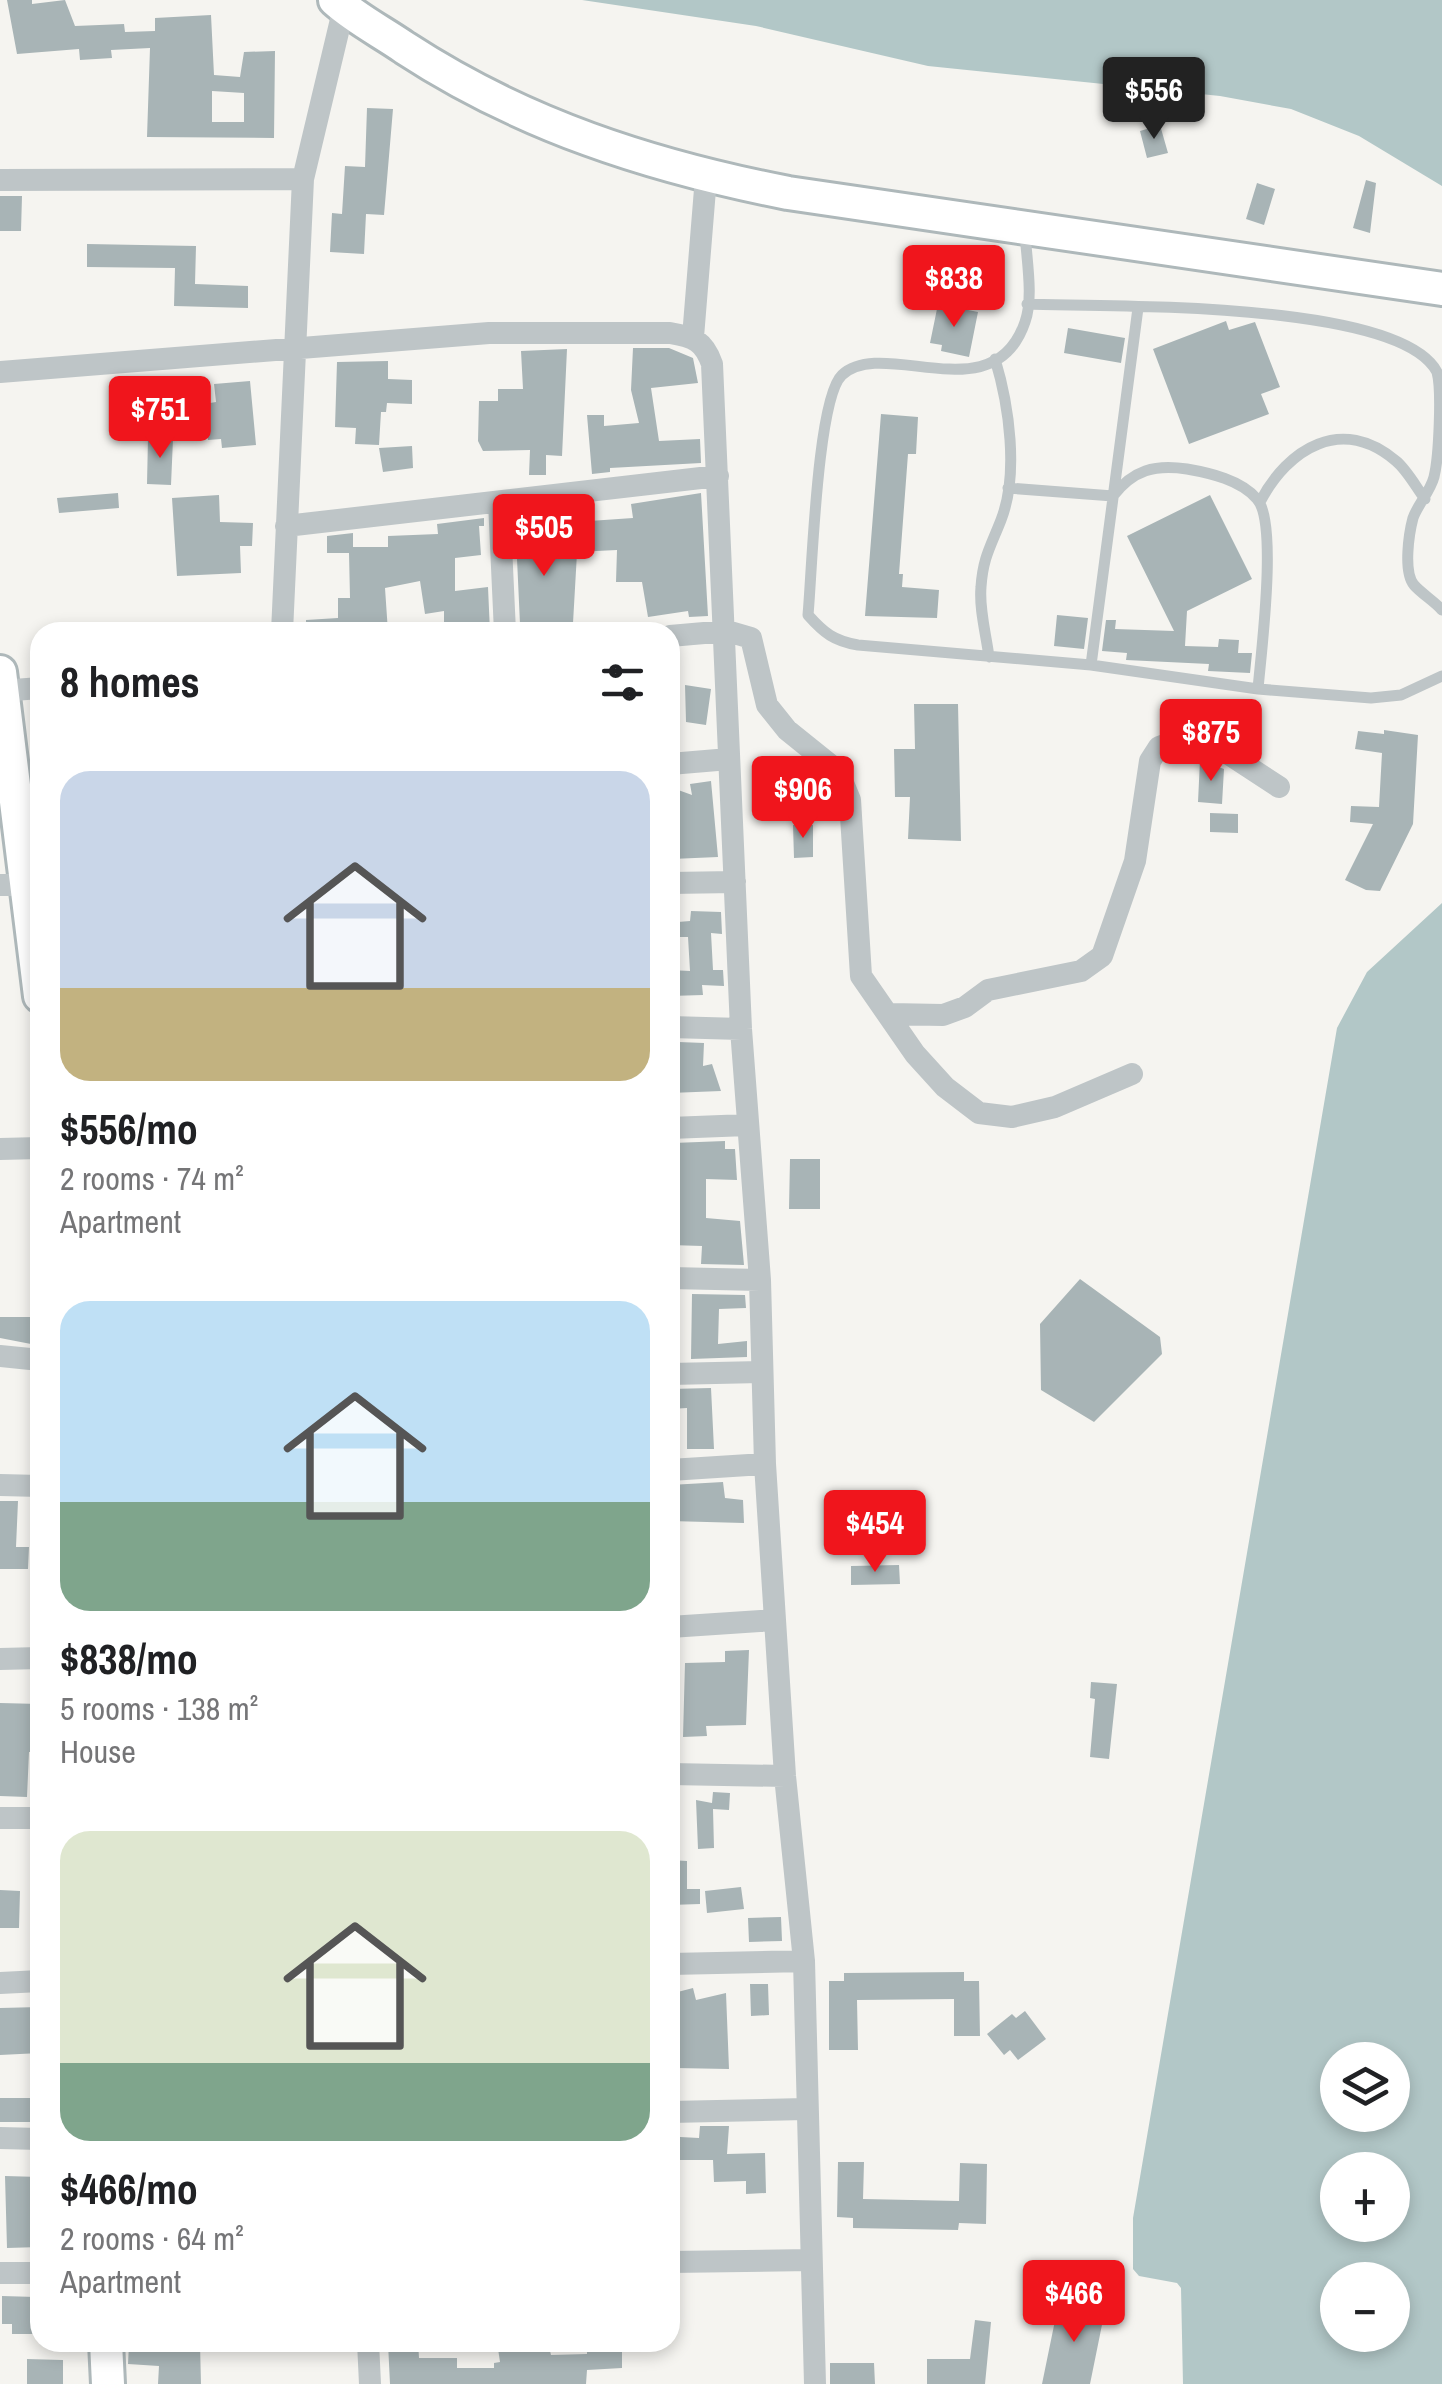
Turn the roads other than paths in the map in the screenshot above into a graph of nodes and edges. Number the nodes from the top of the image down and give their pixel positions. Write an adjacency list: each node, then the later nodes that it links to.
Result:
1 (339, 4): 2 (main road); 3 (street)
2 (706, 177): 5 (main road); 9 (street)
3 (303, 179): 4 (street); 10 (street)
4 (0, 180)
5 (1025, 226): 6 (main road); 7 (lane)
6 (1442, 288)
7 (1026, 304): 8 (lane); 11 (lane)
8 (1138, 308): 15 (lane); 16 (lane)
9 (693, 337): 10 (street); 13 (street)
10 (296, 350): 12 (street); 19 (street)
11 (995, 359): 14 (lane); 25 (lane)
12 (0, 372)
13 (718, 476): 17 (street); 23 (street)
14 (1008, 488): 15 (lane); 25 (lane)
15 (1113, 496): 18 (lane); 26 (lane)
16 (1424, 499): 18 (lane); 20 (lane)
17 (499, 502): 19 (street); 22 (street)
18 (1260, 502): 30 (lane)
19 (286, 526): 21 (street)
20 (1442, 610)
21 (282, 622)
22 (505, 622)
23 (726, 631): 24 (street); 31 (street); 38 (street)
24 (680, 635)
25 (989, 657): 26 (lane)
26 (1092, 665): 30 (lane)
27 (1442, 676): 30 (lane)
28 (1, 685): 29 (street); 36 (main road)
29 (30, 687)
30 (1258, 689)
31 (729, 759): 32 (street); 34 (street)
32 (680, 763)
33 (1279, 788): 38 (street)
34 (735, 882): 35 (street); 40 (street)
35 (680, 883)
36 (23, 885): 37 (main road)
37 (30, 931)
38 (889, 1014): 41 (street)
39 (680, 1027): 40 (street)
40 (741, 1029): 42 (street)
41 (1132, 1074)
42 (747, 1125): 43 (street); 47 (street)
43 (680, 1128)
44 (30, 1148): 45 (street)
45 (0, 1149)
46 (680, 1278): 47 (street)
47 (760, 1280): 50 (street)
48 (0, 1356): 49 (street)
49 (30, 1359)
50 (760, 1372): 51 (street); 52 (street)
51 (680, 1374)
52 (765, 1464): 53 (street); 56 (street)
53 (680, 1469)
54 (0, 1486): 55 (street)
55 (30, 1486)
56 (774, 1620): 57 (street); 61 (street)
57 (680, 1626)
58 (30, 1658): 59 (street)
59 (0, 1659)
60 (680, 1774): 61 (street)
61 (784, 1776): 64 (street)
62 (0, 1818): 63 (street)
63 (30, 1818)
64 (804, 1961): 65 (street); 68 (street)
65 (680, 1964)
66 (30, 1982): 67 (street)
67 (0, 1983)
68 (806, 2109): 69 (street); 72 (street)
69 (680, 2112)
70 (0, 2138): 71 (street)
71 (30, 2139)
72 (811, 2260): 73 (street); 80 (street)
73 (680, 2262)
74 (30, 2272): 75 (street)
75 (0, 2273)
76 (106, 2352): 78 (main road)
77 (368, 2352): 79 (street)
78 (108, 2384)
79 (370, 2384)
80 (815, 2384)

